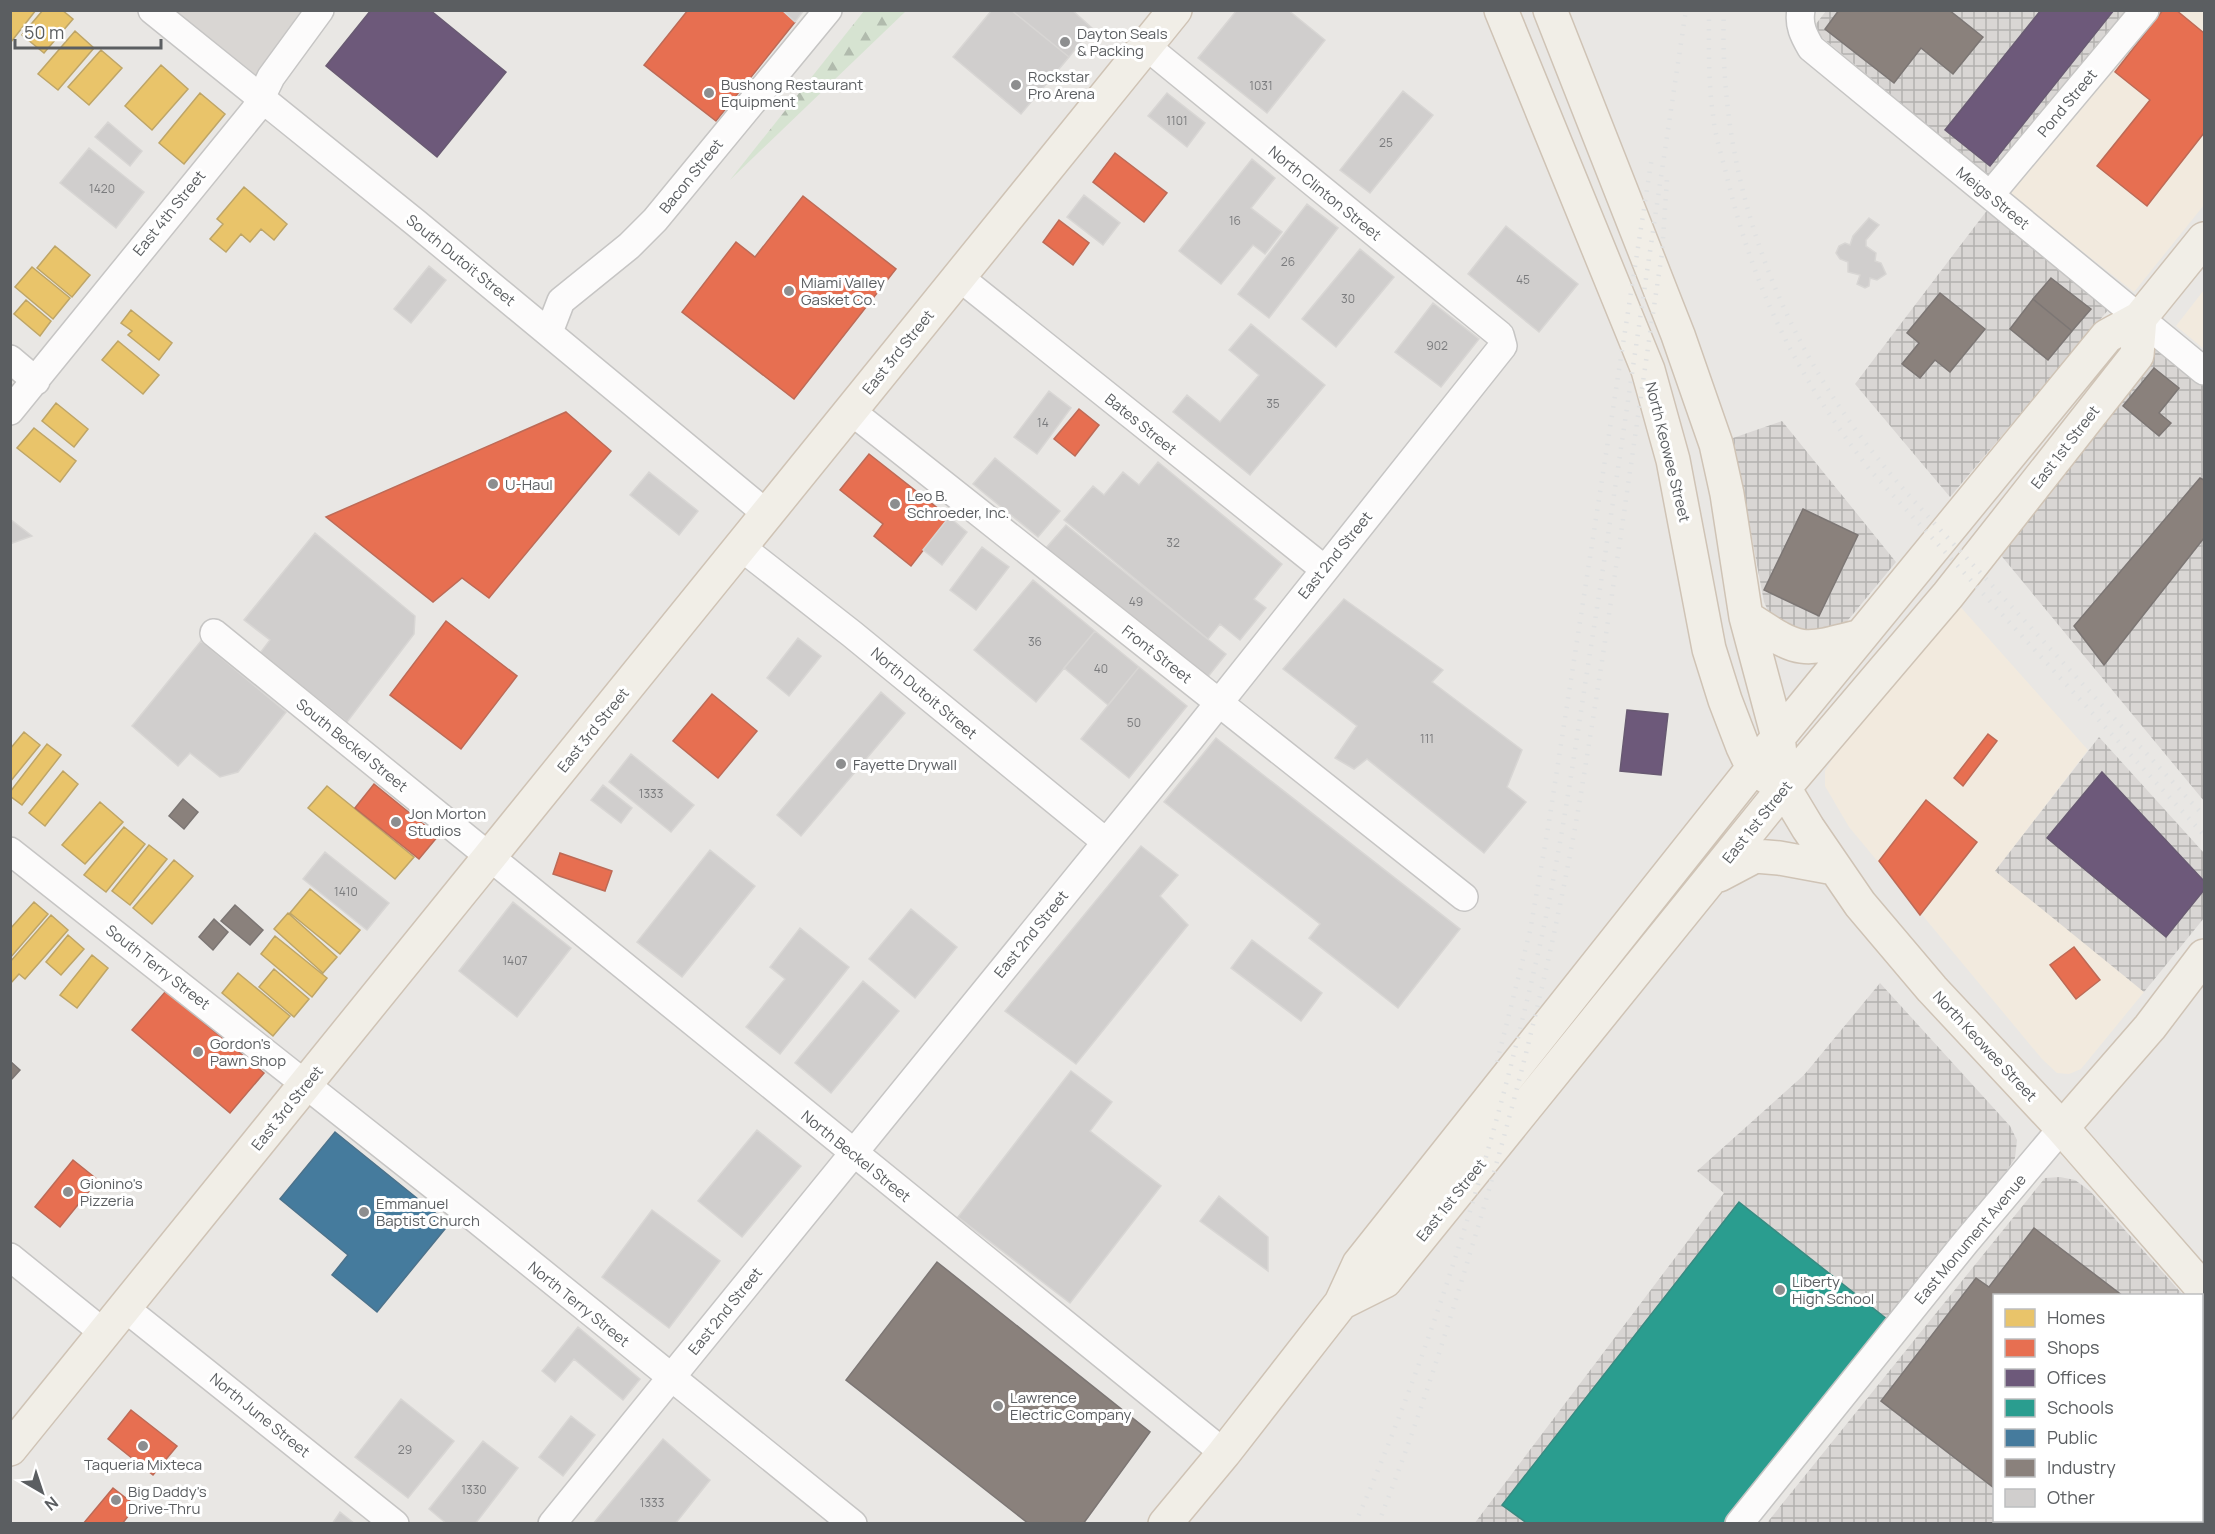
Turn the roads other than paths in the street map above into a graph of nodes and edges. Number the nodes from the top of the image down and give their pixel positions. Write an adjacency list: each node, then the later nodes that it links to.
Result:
1 (152, 10): 10 (street, South Dutoit Street)
2 (320, 10): 10 (street, East 4th Street)
3 (828, 10): 15 (street, Bacon Street)
4 (1175, 10): 9 (main road, East 3rd Street)
5 (1501, 10): 30 (main road, North Keowee Street)
6 (1550, 10): 25 (main road, North Keowee Street)
7 (2145, 10): 11 (street, Pond Street)
8 (1801, 12): 11 (street, Meigs Street)
9 (1146, 46): 13 (main road, East 3rd Street); 16 (street, North Clinton Street)
10 (260, 99): 15 (street, South Dutoit Street); 19 (street, East 4th Street)
11 (1990, 195): 14 (street, Meigs Street)
12 (2205, 239): 14 (main road, East 1st Street)
13 (959, 277): 21 (main road, East 3rd Street); 24 (street, Bates Street)
14 (2140, 318): 18 (street, Meigs Street); 27 (main road, East 1st Street); 31 (main road, East 1st Street)
15 (549, 332): 22 (street, South Dutoit Street)
16 (1503, 341): 24 (street, East 2nd Street)
17 (10, 360): 19 (street)
18 (2205, 371)
19 (36, 381): 20 (street, East 4th Street)
20 (10, 411)
21 (851, 411): 22 (main road, East 3rd Street); 28 (street, Front Street)
22 (767, 514): 23 (main road, East 3rd Street)
23 (741, 547): 32 (street, North Dutoit Street); 34 (main road, East 3rd Street)
24 (1324, 569): 28 (street, East 2nd Street)
25 (1746, 617): 27 (main road); 29 (main road, North Keowee Street)
26 (214, 633): 34 (street, South Beckel Street)
27 (1861, 636): 29 (main road, East 1st Street)
28 (1218, 702): 32 (street, East 2nd Street); 37 (street, Front Street)
29 (1778, 737): 30 (main road, East 1st Street); 31 (main road, North Keowee Street)
30 (1753, 768): 31 (main road, North Keowee Street); 44 (main road, East 1st Street)
31 (1784, 788): 35 (main road, North Keowee Street); 36 (main road, East 1st Street)
32 (1106, 842): 41 (street, East 2nd Street)
33 (10, 851): 39 (street, South Terry Street)
34 (490, 857): 39 (main road, East 3rd Street); 41 (street, North Beckel Street)
35 (1834, 868): 36 (main road); 40 (main road, North Keowee Street)
36 (1708, 883): 44 (main road, East 1st Street)
37 (1464, 897)
38 (2205, 956): 40 (main road, East Monument Avenue)
39 (305, 1085): 45 (main road, East 3rd Street); 47 (street, North Terry Street)
40 (2062, 1128): 43 (main road, North Keowee Street); 54 (street, East Monument Avenue)
41 (852, 1153): 47 (street, East 2nd Street); 49 (street, North Beckel Street)
42 (10, 1257): 46 (street)
43 (2205, 1290)
44 (1341, 1303): 49 (main road, East 1st Street)
45 (125, 1308): 46 (main road, East 3rd Street); 50 (street, North June Street)
46 (104, 1333): 48 (main road, East 3rd Street)
47 (671, 1377): 51 (street, East 2nd Street); 52 (street, North Terry Street)
48 (10, 1449)
49 (1224, 1453): 53 (main road, East 1st Street)
50 (395, 1524)
51 (552, 1524)
52 (853, 1524)
53 (1165, 1524)
54 (1739, 1524)

